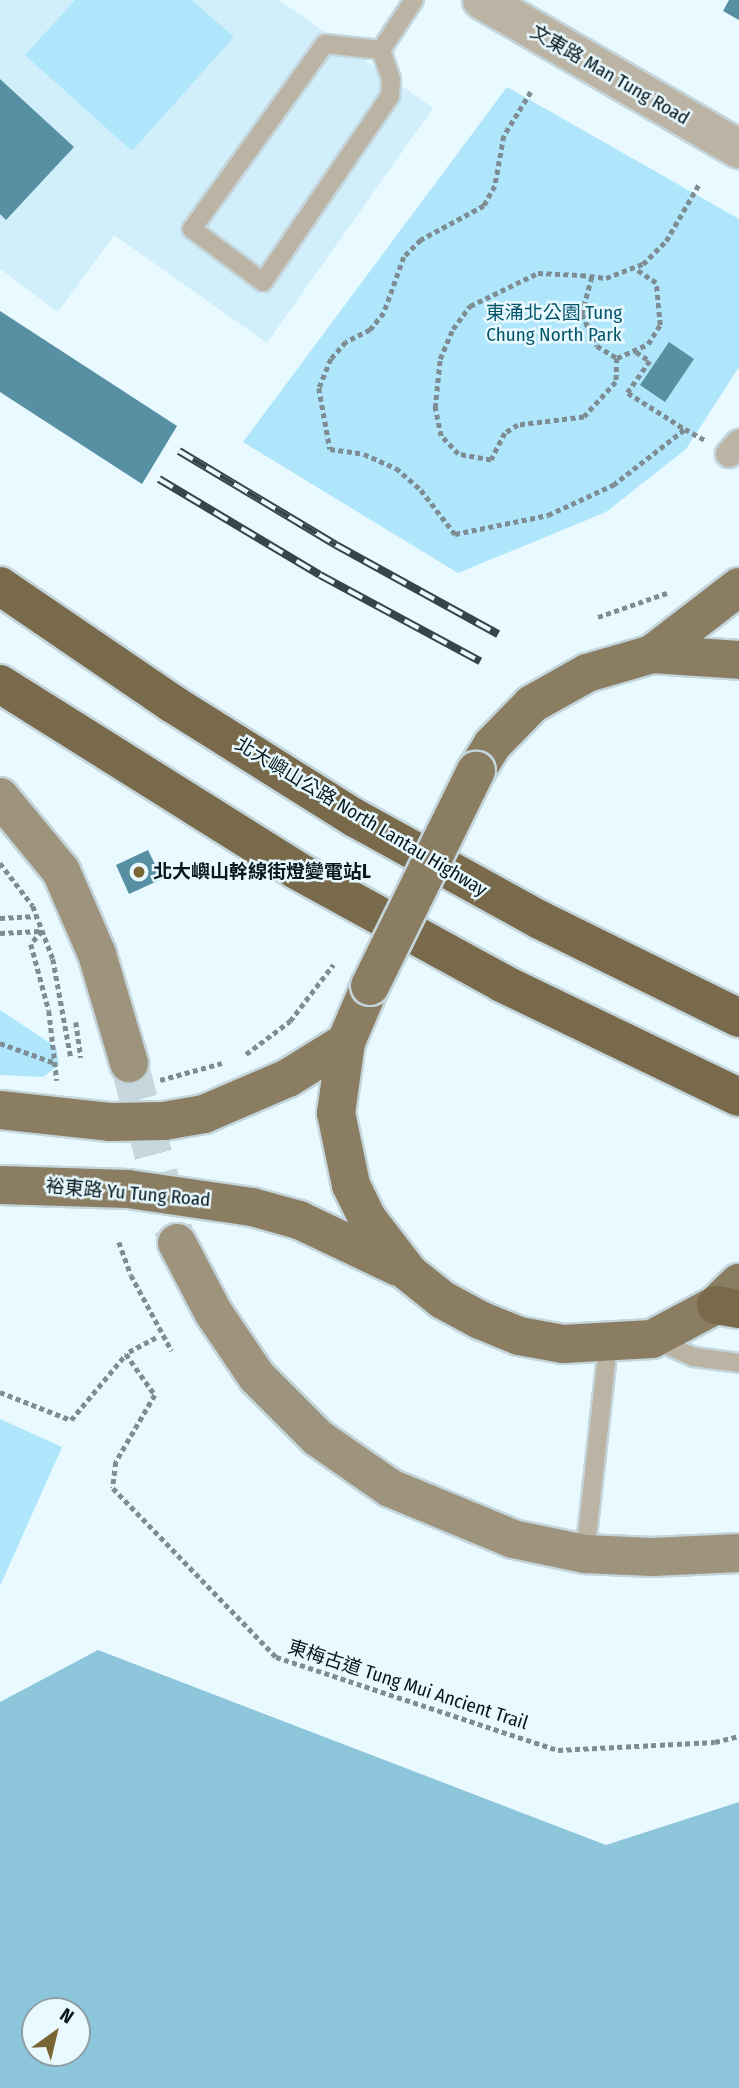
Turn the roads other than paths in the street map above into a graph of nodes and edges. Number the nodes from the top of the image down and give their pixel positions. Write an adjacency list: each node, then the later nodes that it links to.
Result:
1 (415, 0): 3 (lane)
2 (482, 0): 4 (street, 文東路 Man Tung Road)
3 (381, 50): 3 (lane)
4 (739, 149)
5 (0, 586): 11 (highway, 北大嶼山公路 North Lantau Highway)
6 (739, 587): 7 (main road)
7 (652, 654): 8 (main road); 12 (main road, bridge)
8 (739, 660)
9 (0, 684): 14 (highway)
10 (0, 797): 13 (main road)
11 (739, 1018)
12 (346, 1042): 15 (main road); 18 (main road)
13 (142, 1072)
14 (739, 1097)
15 (0, 1110)
16 (0, 1185): 18 (main road, 裕東路 Yu Tung Road)
17 (177, 1243): 24 (main road)
18 (409, 1273): 21 (main road)
19 (732, 1299): 20 (main road)
20 (652, 1339): 21 (main road); 22 (lane)
21 (608, 1345): 24 (lane)
22 (739, 1363)
23 (739, 1553): 24 (main road)
24 (585, 1554)

